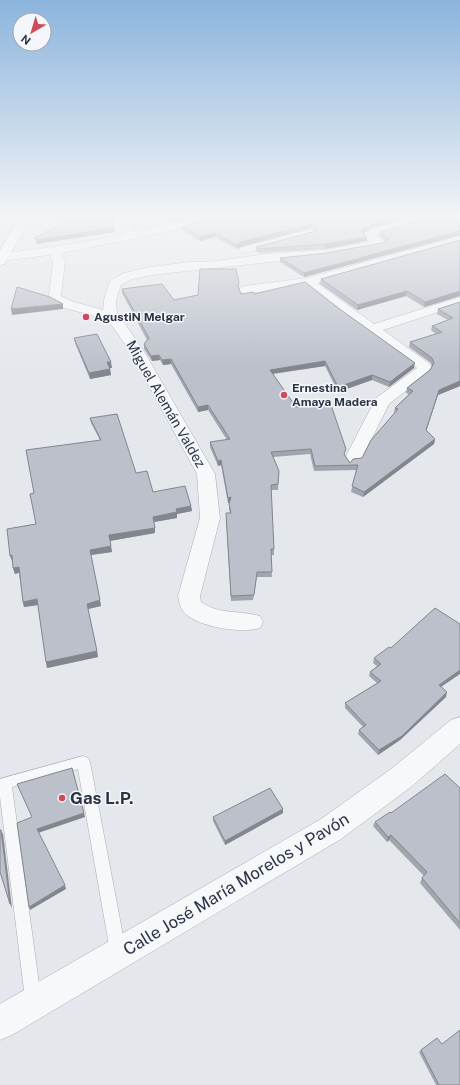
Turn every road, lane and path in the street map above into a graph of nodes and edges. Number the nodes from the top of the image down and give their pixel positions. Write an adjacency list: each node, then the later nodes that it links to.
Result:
1 (59, 266): 8 (street)
2 (188, 266): 3 (street); 8 (street)
3 (212, 266)
4 (363, 266): 5 (street)
5 (310, 281): 6 (street); 9 (street)
6 (245, 290)
7 (460, 301): 9 (street)
8 (110, 316): 11 (street, Miguel Alemán Valdez)
9 (372, 329): 10 (street)
10 (354, 458)
11 (252, 622)
12 (460, 728): 13 (street, Calle José María Morelos y Pavón)
13 (119, 955): 14 (street, Calle José María Morelos y Pavón); 14 (lane)
14 (34, 1004): 15 (street, Calle José María Morelos y Pavón)
15 (0, 1023)

